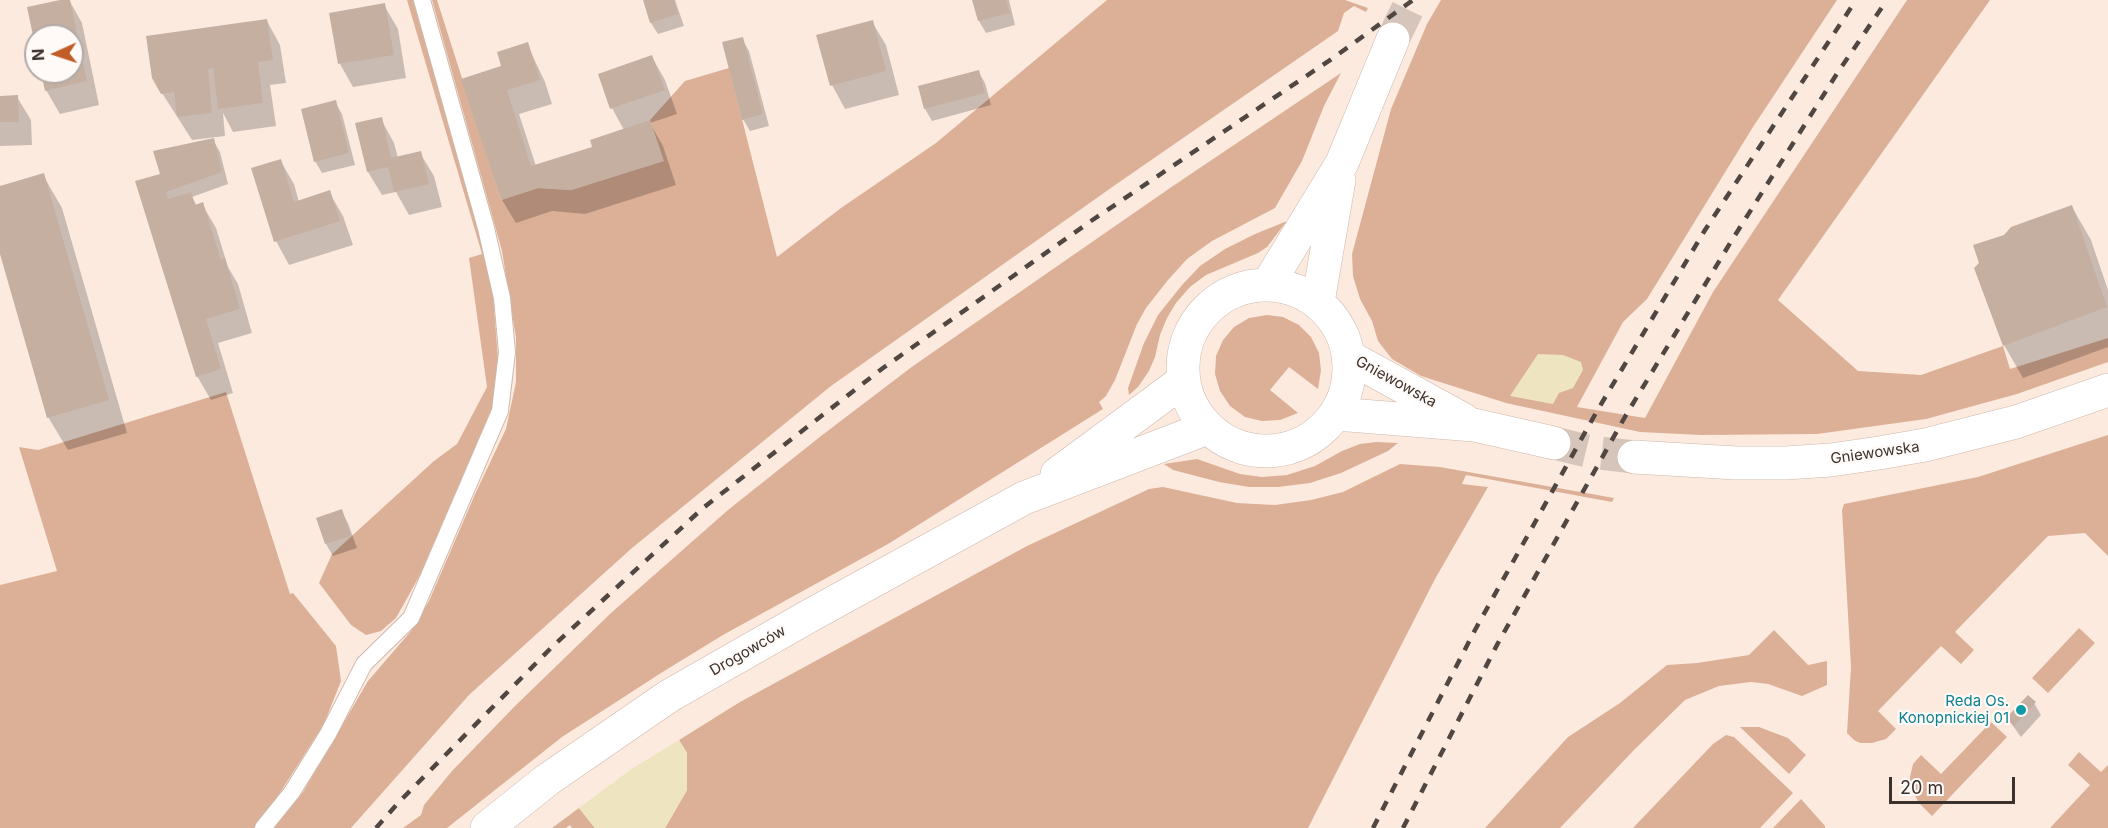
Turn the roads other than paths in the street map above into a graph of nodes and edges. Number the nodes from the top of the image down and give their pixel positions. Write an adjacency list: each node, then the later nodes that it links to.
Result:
1 (422, 0): 15 (lane)
2 (1393, 39): 3 (street)
3 (1342, 164): 4 (street); 5 (street)
4 (1268, 284): 5 (street); 7 (street)
5 (1318, 302): 6 (street)
6 (1349, 357): 9 (street); 10 (street, Gniewowska)
7 (1183, 381): 11 (street); 14 (street, Drogowców)
8 (2108, 390): 13 (street, Gniewowska)
9 (1336, 414): 10 (street, Gniewowska); 11 (street)
10 (1474, 425): 12 (street, Gniewowska)
11 (1208, 428): 14 (street, Drogowców)
12 (1554, 443)
13 (1634, 457)
14 (1024, 498): 16 (street, Drogowców)
15 (263, 828)
16 (487, 828)

